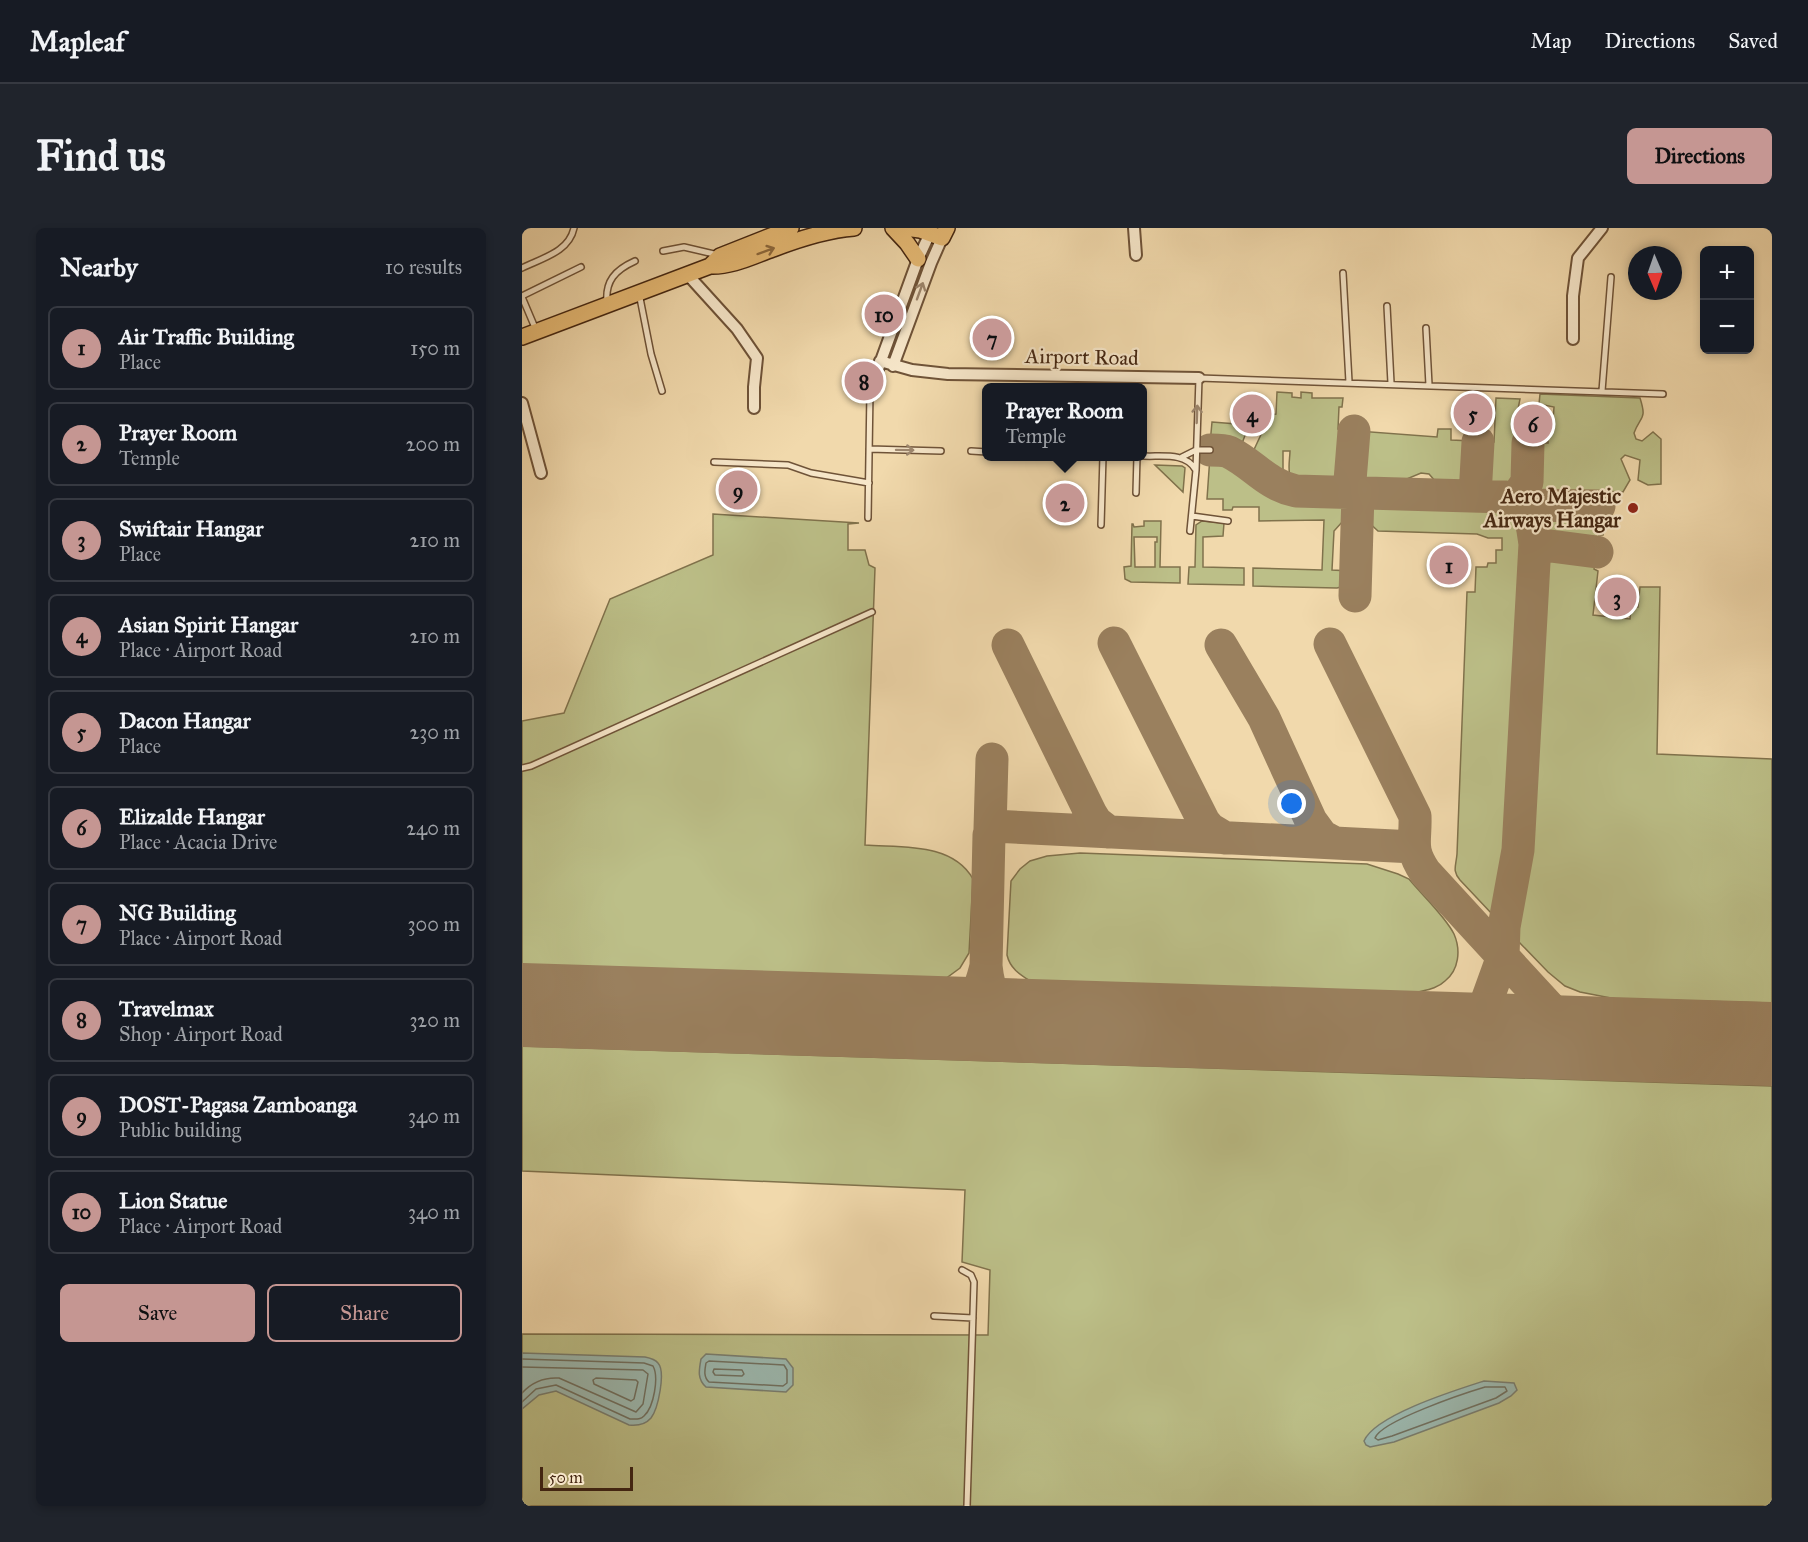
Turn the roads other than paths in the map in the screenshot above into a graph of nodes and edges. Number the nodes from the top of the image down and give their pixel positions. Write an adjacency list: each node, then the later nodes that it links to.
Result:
1 (574, 228): 15 (lane)
2 (792, 228): 13 (main road)
3 (854, 228): 13 (main road, one-way to 3)
4 (893, 228): 11 (main road)
5 (905, 228): 8 (main road)
6 (1134, 228): 10 (street)
7 (1602, 228): 26 (street)
8 (938, 232): 11 (street); 28 (street, one-way to 8)
9 (663, 251): 13 (lane)
10 (1136, 255)
11 (918, 259): 27 (street)
12 (635, 261): 21 (lane)
13 (718, 263): 17 (main road)
14 (581, 267): 20 (lane)
15 (522, 268)
16 (1343, 273): 31 (lane)
17 (688, 275): 19 (main road); 39 (street)
18 (1611, 277): 36 (lane)
19 (639, 293): 21 (main road); 34 (lane)
20 (522, 297): 24 (lane)
21 (607, 305): 24 (main road)
22 (1387, 306): 32 (lane)
23 (1426, 328): 33 (lane)
24 (537, 332): 25 (main road)
25 (522, 337)
26 (1573, 339)
27 (880, 361): 28 (street, Airport Road); 30 (street)
28 (893, 366): 29 (street, Airport Road)
29 (1198, 378): 31 (lane); 41 (lane, one-way to 29)
30 (874, 380)
31 (1349, 382): 32 (lane)
32 (1391, 383): 33 (lane)
33 (1430, 385): 36 (lane)
34 (662, 391)
35 (870, 391): 40 (lane)
36 (1602, 391): 37 (lane)
37 (1663, 394)
38 (522, 402): 52 (street)
39 (754, 408)
40 (869, 449): 43 (lane, one-way to 43); 53 (lane)
41 (1196, 450): 42 (lane); 47 (lane); 51 (lane)
42 (1210, 450)
43 (941, 451)
44 (971, 452): 45 (lane)
45 (982, 452)
46 (1147, 456): 47 (lane)
47 (1182, 457): 51 (lane)
48 (1103, 461): 58 (lane)
49 (1137, 461): 54 (lane)
50 (714, 462): 53 (lane)
51 (1196, 471): 55 (lane)
52 (541, 473)
53 (869, 483): 56 (lane)
54 (1136, 493)
55 (1192, 516): 57 (lane); 59 (lane)
56 (868, 518)
57 (1228, 521)
58 (1101, 525)
59 (1190, 531)
60 (872, 612): 61 (lane)
61 (522, 768)
62 (962, 1270): 64 (lane)
63 (934, 1316): 64 (lane)
64 (974, 1318): 65 (lane)
65 (967, 1506)

